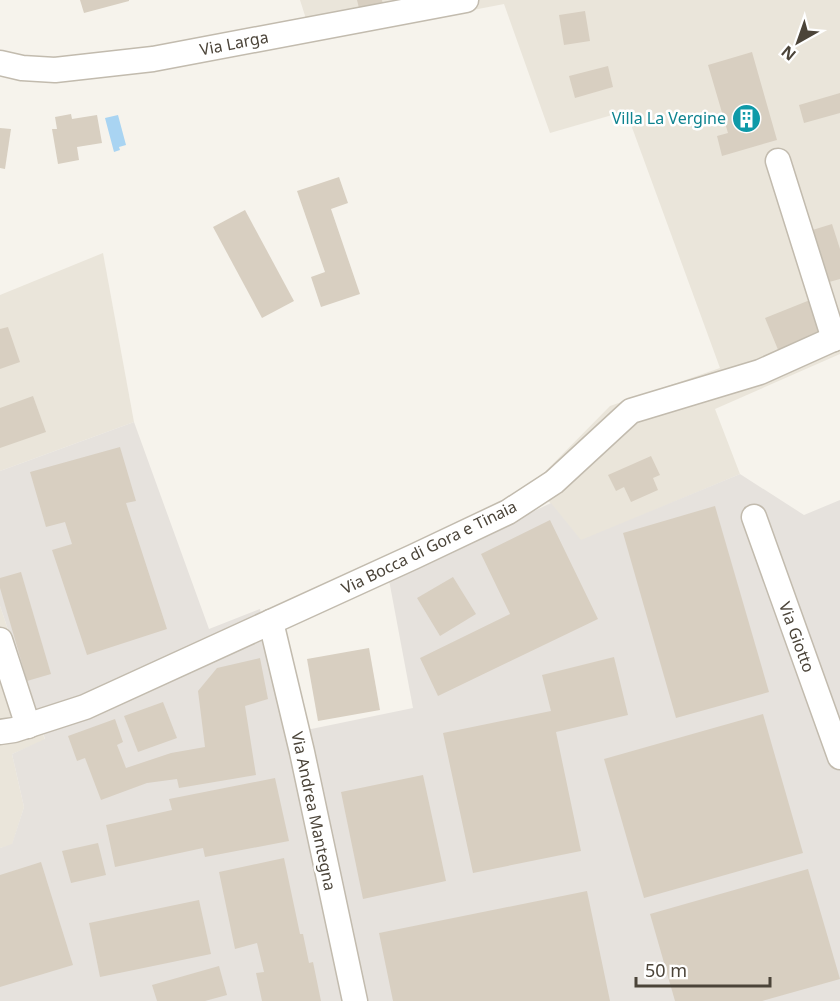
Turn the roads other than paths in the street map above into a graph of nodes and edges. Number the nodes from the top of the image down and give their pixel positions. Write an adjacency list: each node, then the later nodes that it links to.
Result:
1 (466, 0): 2 (street, Via Larga)
2 (0, 63)
3 (778, 161): 4 (street)
4 (837, 338): 6 (street, Via Bocca di Gora e Tinaia)
5 (754, 518): 10 (street, Via Giotto)
6 (271, 622): 8 (street, Via Bocca di Gora e Tinaia); 11 (street, Via Andrea Mantegna)
7 (0, 640): 8 (street)
8 (28, 726): 9 (street, Via Bocca di Gora e Tinaia)
9 (0, 732)
10 (840, 757)
11 (355, 1001)

